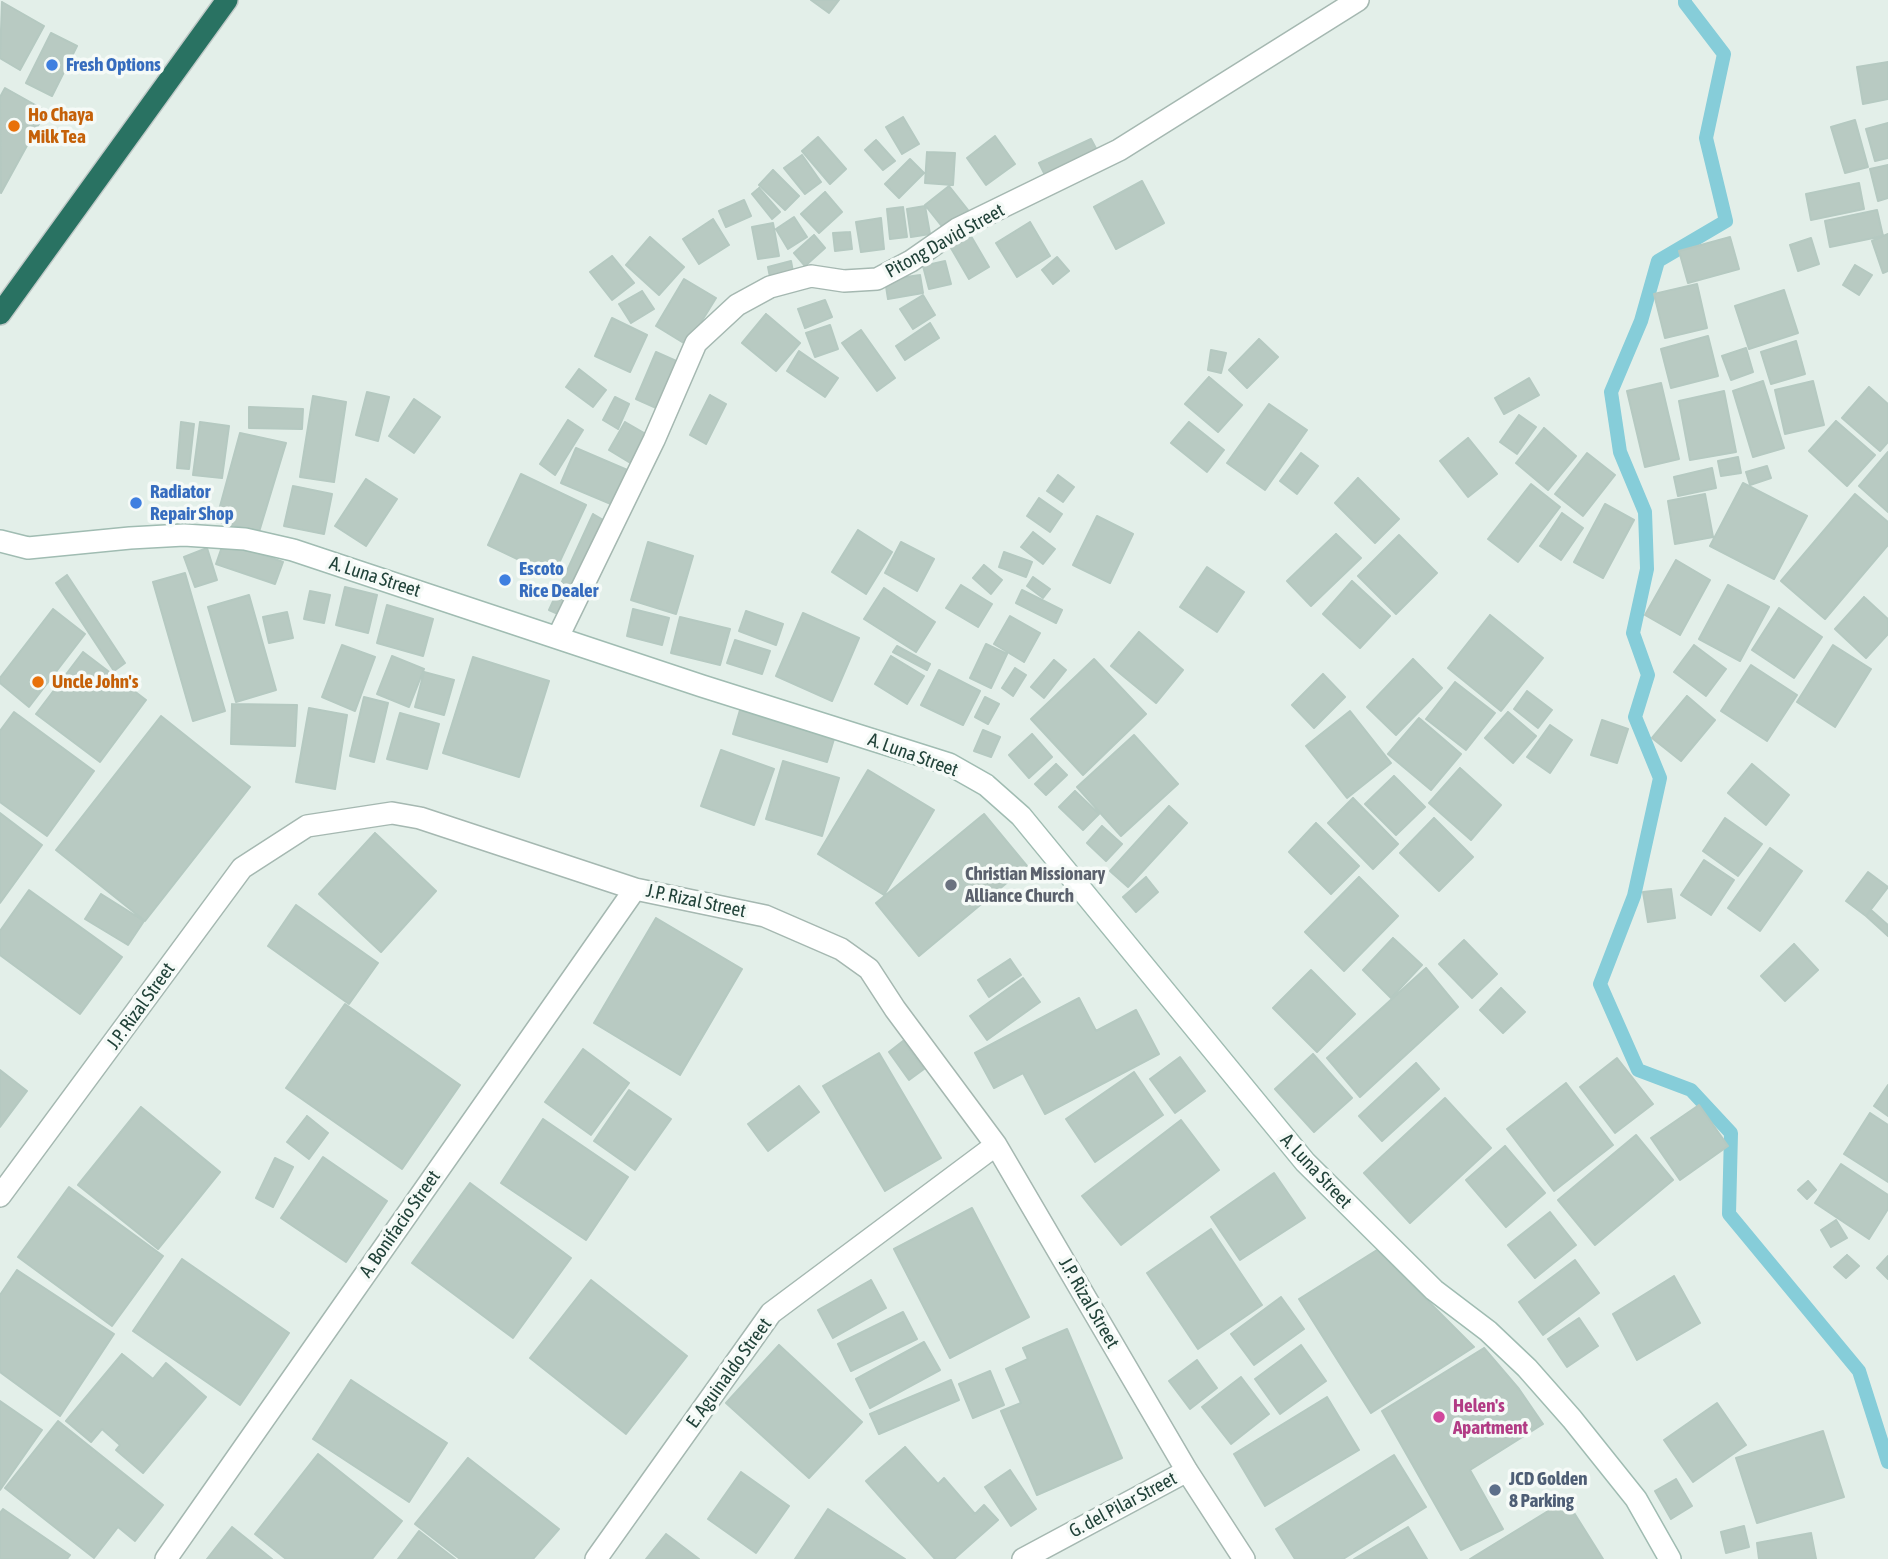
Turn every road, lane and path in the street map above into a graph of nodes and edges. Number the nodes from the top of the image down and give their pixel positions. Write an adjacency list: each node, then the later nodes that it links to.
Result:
1 (227, 0): 3 (highway)
2 (1358, 0): 5 (street, Pitong David Street)
3 (0, 314)
4 (0, 541): 5 (street, A. Luna Street)
5 (558, 637): 14 (street, A. Luna Street)
6 (635, 889): 7 (street, J.P. Rizal Street); 8 (street, J.P. Rizal Street); 10 (street, A. Bonifacio Street)
7 (996, 1145): 9 (street, J.P. Rizal Street); 11 (street, E. Aguinaldo Street)
8 (0, 1196)
9 (1187, 1471): 12 (street, G. del Pilar Street); 13 (street, J.P. Rizal Street)
10 (166, 1559)
11 (596, 1559)
12 (1023, 1559)
13 (1244, 1559)
14 (1670, 1559)

